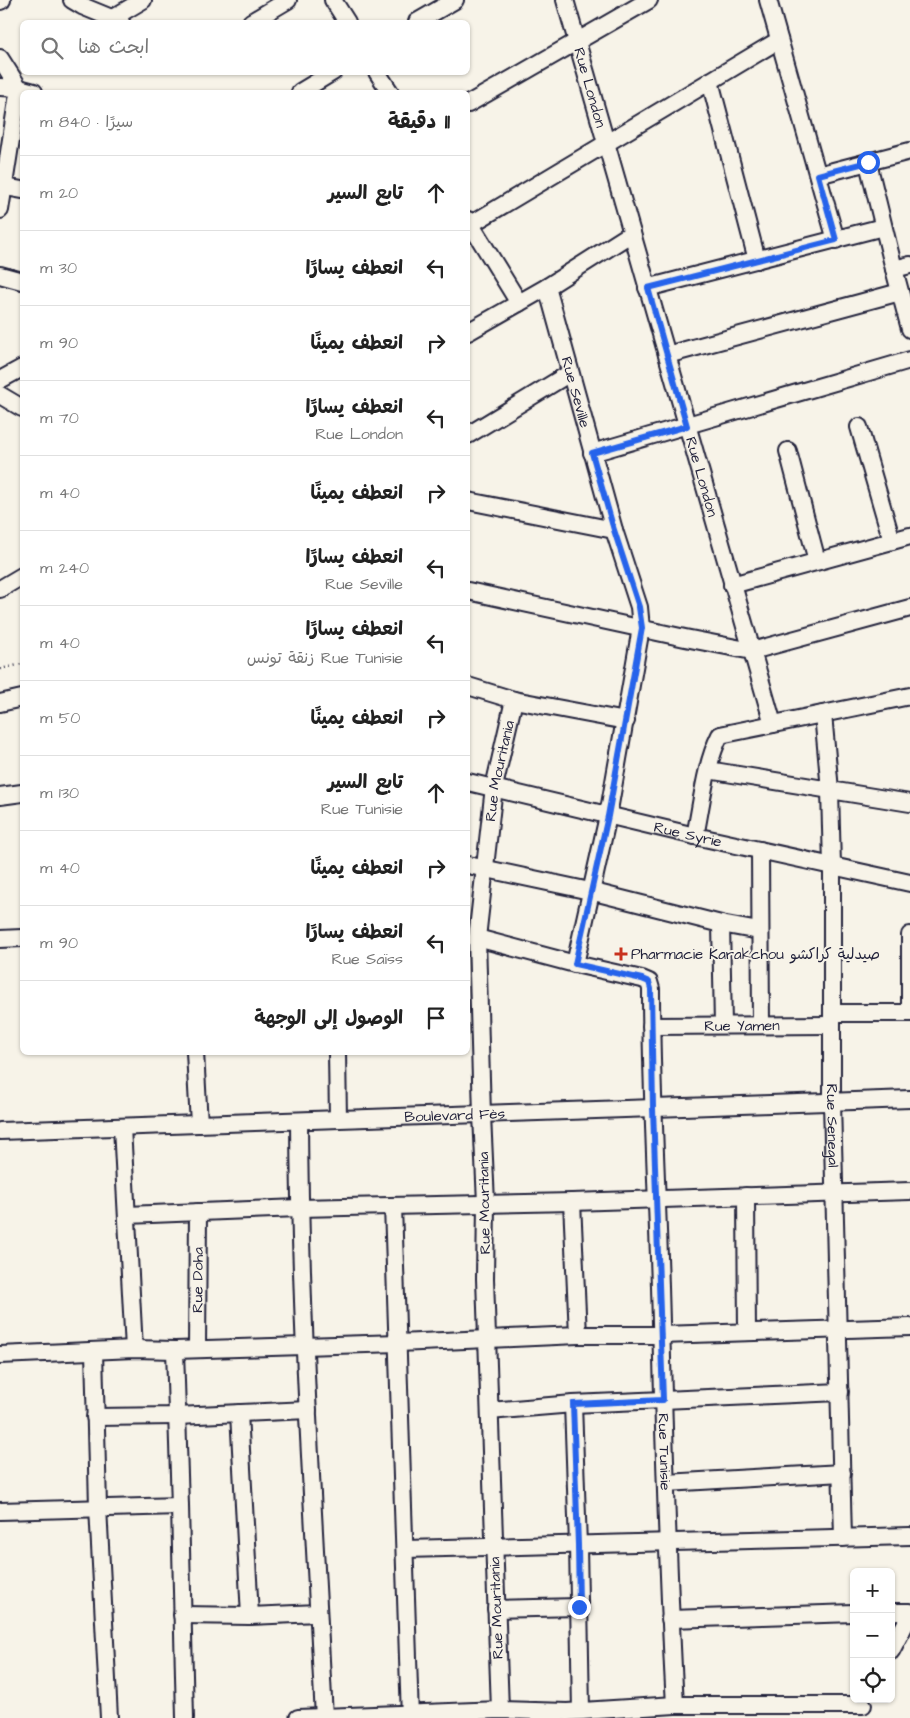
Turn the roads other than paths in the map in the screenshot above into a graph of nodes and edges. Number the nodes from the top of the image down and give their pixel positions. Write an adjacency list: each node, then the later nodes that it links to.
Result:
1 (72, 0): 9 (street)
2 (143, 0): 10 (street)
3 (288, 0): 11 (street)
4 (333, 0): 12 (street)
5 (455, 0): 13 (street)
6 (565, 0): 15 (street, Rue London)
7 (649, 0): 15 (street)
8 (768, 0): 14 (street)
9 (114, 20)
10 (117, 20)
11 (254, 20)
12 (346, 20)
13 (420, 20)
14 (779, 40): 19 (street); 29 (street)
15 (577, 43): 24 (street); 26 (street, Rue London)
16 (0, 58): 21 (street)
17 (328, 75): 22 (street)
18 (379, 75): 23 (street)
19 (710, 81): 26 (street); 38 (street)
20 (0, 88): 21 (street)
21 (26, 90)
22 (303, 90)
23 (389, 90)
24 (470, 103)
25 (20, 114): 30 (street)
26 (606, 142): 33 (street); 36 (street, Rue London)
27 (910, 151): 28 (street)
28 (868, 162): 29 (street); 35 (street)
29 (818, 175): 37 (street)
30 (2, 186): 31 (street); 32 (street)
31 (20, 190)
32 (0, 210)
33 (470, 222)
34 (470, 226): 46 (street)
35 (883, 227): 37 (street); 40 (street)
36 (632, 234): 43 (street); 44 (street, Rue London)
37 (836, 240): 38 (street)
38 (757, 260): 44 (street)
39 (910, 265): 40 (street)
40 (894, 269): 45 (street)
41 (0, 275): 42 (street)
42 (20, 280)
43 (547, 287): 46 (street); 52 (street, Rue Seville)
44 (648, 288): 49 (street, Rue London)
45 (900, 292): 47 (street); 49 (street)
46 (519, 303): 48 (street)
47 (910, 328)
48 (470, 331)
49 (667, 355): 56 (street, Rue London)
50 (910, 360): 56 (street)
51 (20, 369): 53 (street)
52 (570, 373): 58 (street); 60 (street, Rue Seville)
53 (0, 380)
54 (0, 395): 55 (street)
55 (20, 407)
56 (687, 426): 60 (street); 67 (street, Rue London)
57 (859, 427): 64 (street)
58 (470, 434)
59 (788, 451): 65 (street)
60 (592, 453): 62 (street, Rue Seville)
61 (470, 501): 62 (street)
62 (614, 530): 71 (street, Rue Seville)
63 (910, 536): 64 (street)
64 (892, 541): 65 (street)
65 (817, 561): 67 (street)
66 (20, 577): 68 (street)
67 (732, 584): 72 (street, Rue London)
68 (0, 589)
69 (470, 591): 71 (street)
70 (910, 608): 72 (street)
71 (642, 628): 72 (street); 79 (street, Rue Seville)
72 (752, 651): 80 (street, Rue London)
73 (470, 687): 76 (street)
74 (910, 696): 78 (street)
75 (20, 698): 77 (street)
76 (514, 700): 79 (street); 83 (street, Rue Mouritania)
77 (0, 703)
78 (823, 714): 80 (street); 84 (street, Rue Senegal)
79 (626, 722): 88 (street, Rue Seville)
80 (773, 724): 81 (street)
81 (708, 770): 84 (street); 89 (street)
82 (470, 782): 83 (street, Rue Syrie)
83 (494, 787): 88 (street, Rue Syrie); 91 (street, Rue Mouritania)
84 (830, 790): 87 (street); 92 (street, Rue Senegal)
85 (20, 793): 86 (street)
86 (0, 796)
87 (910, 803)
88 (608, 816): 89 (street, Rue Syrie); 94 (street, Rue Seville)
89 (695, 836): 90 (street, Rue Syrie)
90 (760, 850): 92 (street, Rue Syrie); 96 (street)
91 (476, 866): 94 (street); 99 (street, Rue Mouritania)
92 (832, 866): 93 (street, Rue Syrie); 103 (street, Rue Senegal)
93 (910, 883)
94 (590, 891): 95 (street); 101 (street, Rue Seville)
95 (721, 924): 96 (street); 104 (street)
96 (759, 932): 105 (street)
97 (910, 935): 102 (street)
98 (20, 938): 100 (street)
99 (477, 938): 101 (street); 107 (street, Rue Mouritania)
100 (0, 939)
101 (575, 964): 106 (street, Rue Tunisie)
102 (910, 1013): 103 (street, Rue Yamen)
103 (832, 1019): 105 (street, Rue Yamen); 111 (street, Rue Senegal)
104 (723, 1025): 105 (street, Rue Yamen); 106 (street, Rue Yamen)
105 (761, 1025)
106 (651, 1026): 112 (street, Rue Tunisie)
107 (473, 1036): 113 (street, Rue Mouritania)
108 (195, 1055): 116 (street)
109 (337, 1055): 114 (street)
110 (910, 1100): 111 (street, Boulevard Fès)
111 (832, 1102): 112 (street, Boulevard Fès); 120 (street, Rue Senegal)
112 (653, 1108): 113 (street, Boulevard Fès); 122 (street, Rue Tunisie)
113 (482, 1114): 114 (street, Boulevard Fès); 124 (street, Rue Mouritania)
114 (338, 1119): 115 (street, Boulevard Fès)
115 (299, 1121): 116 (street, Boulevard Fès); 126 (street)
116 (199, 1124): 117 (street, Boulevard Fès)
117 (122, 1127): 118 (street, Boulevard Fès); 128 (street)
118 (0, 1131)
119 (910, 1190): 120 (street)
120 (835, 1193): 121 (street); 130 (street, Rue Senegal)
121 (746, 1196): 122 (street); 131 (street)
122 (657, 1198): 123 (street); 133 (street, Rue Tunisie)
123 (572, 1202): 124 (street); 132 (street)
124 (486, 1203): 125 (street); 134 (street, Rue Mouritania)
125 (393, 1206): 126 (street); 135 (street)
126 (299, 1208): 127 (street); 136 (street)
127 (198, 1212): 128 (street); 137 (street, Rue Doha)
128 (127, 1215): 138 (street)
129 (910, 1327): 130 (street)
130 (838, 1329): 131 (street); 142 (street, Rue Senegal)
131 (747, 1332): 133 (street)
132 (578, 1335): 133 (street); 134 (street)
133 (661, 1335): 143 (street, Rue Tunisie)
134 (487, 1339): 135 (street); 146 (street, Rue Mouritania)
135 (398, 1343): 136 (street); 160 (street)
136 (305, 1346): 137 (street); 145 (street)
137 (197, 1348): 139 (street)
138 (134, 1349): 139 (street); 140 (street)
139 (175, 1350): 148 (street)
140 (94, 1351): 141 (street); 149 (street)
141 (0, 1355)
142 (840, 1392): 143 (street); 150 (street, Rue Senegal)
143 (663, 1400): 144 (street); 151 (street, Rue Tunisie)
144 (573, 1404): 146 (street); 158 (street)
145 (308, 1410): 147 (street); 163 (street)
146 (490, 1411): 159 (street, Rue Mouritania)
147 (239, 1413): 148 (street); 168 (street)
148 (177, 1416): 149 (street); 152 (street)
149 (95, 1417): 153 (street)
150 (842, 1473): 151 (street); 156 (street, Rue Senegal)
151 (666, 1483): 157 (street, Rue Tunisie)
152 (180, 1506): 153 (street); 167 (street)
153 (98, 1507): 154 (street); 178 (street)
154 (0, 1512)
155 (910, 1536): 156 (street)
156 (843, 1538): 157 (street)
157 (668, 1543): 158 (street); 169 (street, Rue Tunisie)
158 (578, 1545): 159 (street); 161 (street)
159 (493, 1547): 160 (street); 162 (street, Rue Mouritania)
160 (405, 1549): 176 (street)
161 (579, 1607): 162 (street); 175 (street)
162 (496, 1609): 174 (street, Rue Mouritania)
163 (318, 1612): 168 (street); 177 (street)
164 (895, 1612): 166 (street)
165 (850, 1613): 169 (street)
166 (910, 1613): 170 (street)
167 (182, 1615): 168 (street); 179 (street)
168 (250, 1616)
169 (670, 1619): 171 (street, Rue Tunisie)
170 (895, 1643)
171 (676, 1705): 173 (street); 175 (street)
172 (862, 1707): 173 (street)
173 (698, 1712)
174 (494, 1713): 175 (street); 176 (street)
175 (572, 1713)
176 (410, 1716): 177 (street)
177 (324, 1717): 180 (street)
178 (109, 1718)
179 (184, 1718)
180 (298, 1718)

